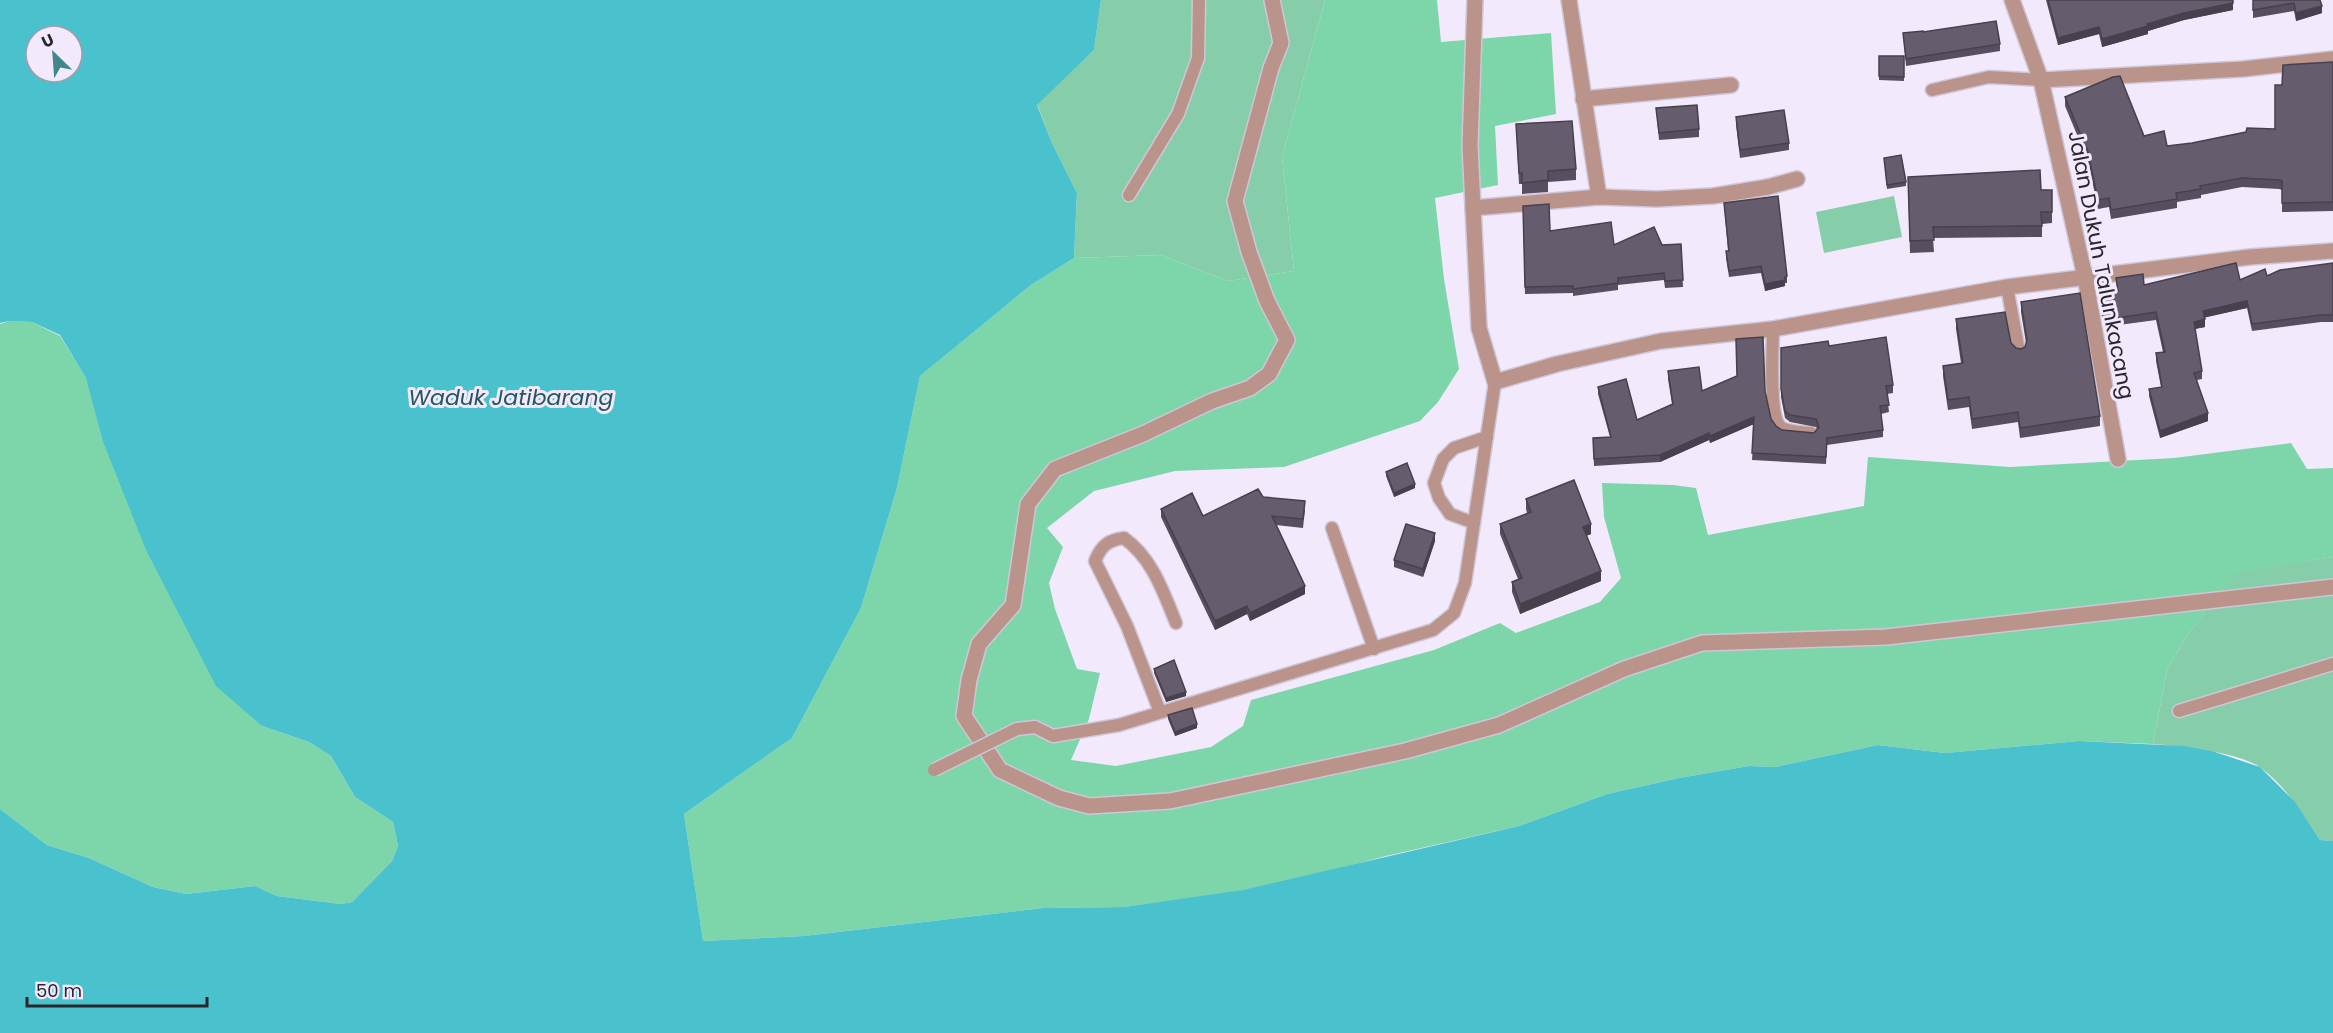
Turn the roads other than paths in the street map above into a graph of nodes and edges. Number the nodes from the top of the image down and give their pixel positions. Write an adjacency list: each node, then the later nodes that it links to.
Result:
1 (1199, 0): 12 (lane)
2 (1272, 0): 26 (street)
3 (1474, 0): 14 (street)
4 (1569, 0): 10 (street)
5 (2012, 0): 7 (street, Jalan Dukuh Talunkacang)
6 (2333, 59): 7 (street)
7 (2041, 80): 9 (lane); 16 (street, Jalan Dukuh Talunkacang)
8 (1731, 85): 10 (street)
9 (1932, 90)
10 (1582, 99): 13 (street)
11 (1797, 179): 13 (street)
12 (1129, 195)
13 (1599, 197): 14 (street)
14 (1473, 208): 20 (street)
15 (2333, 251): 16 (street)
16 (2085, 277): 17 (street); 23 (street, Jalan Dukuh Talunkacang)
17 (2007, 288): 18 (street); 19 (lane)
18 (1773, 329): 20 (street); 21 (lane)
19 (2019, 351)
20 (1495, 382): 22 (lane)
21 (1811, 433)
22 (1487, 437): 24 (lane); 24 (lane)
23 (2118, 459)
24 (1474, 523): 28 (lane)
25 (1332, 528): 28 (lane)
26 (2333, 587)
27 (1176, 623): 31 (lane)
28 (1374, 649): 31 (lane)
29 (2333, 664): 30 (lane)
30 (2179, 711)
31 (1160, 712): 32 (lane, bridge)
32 (934, 770)

